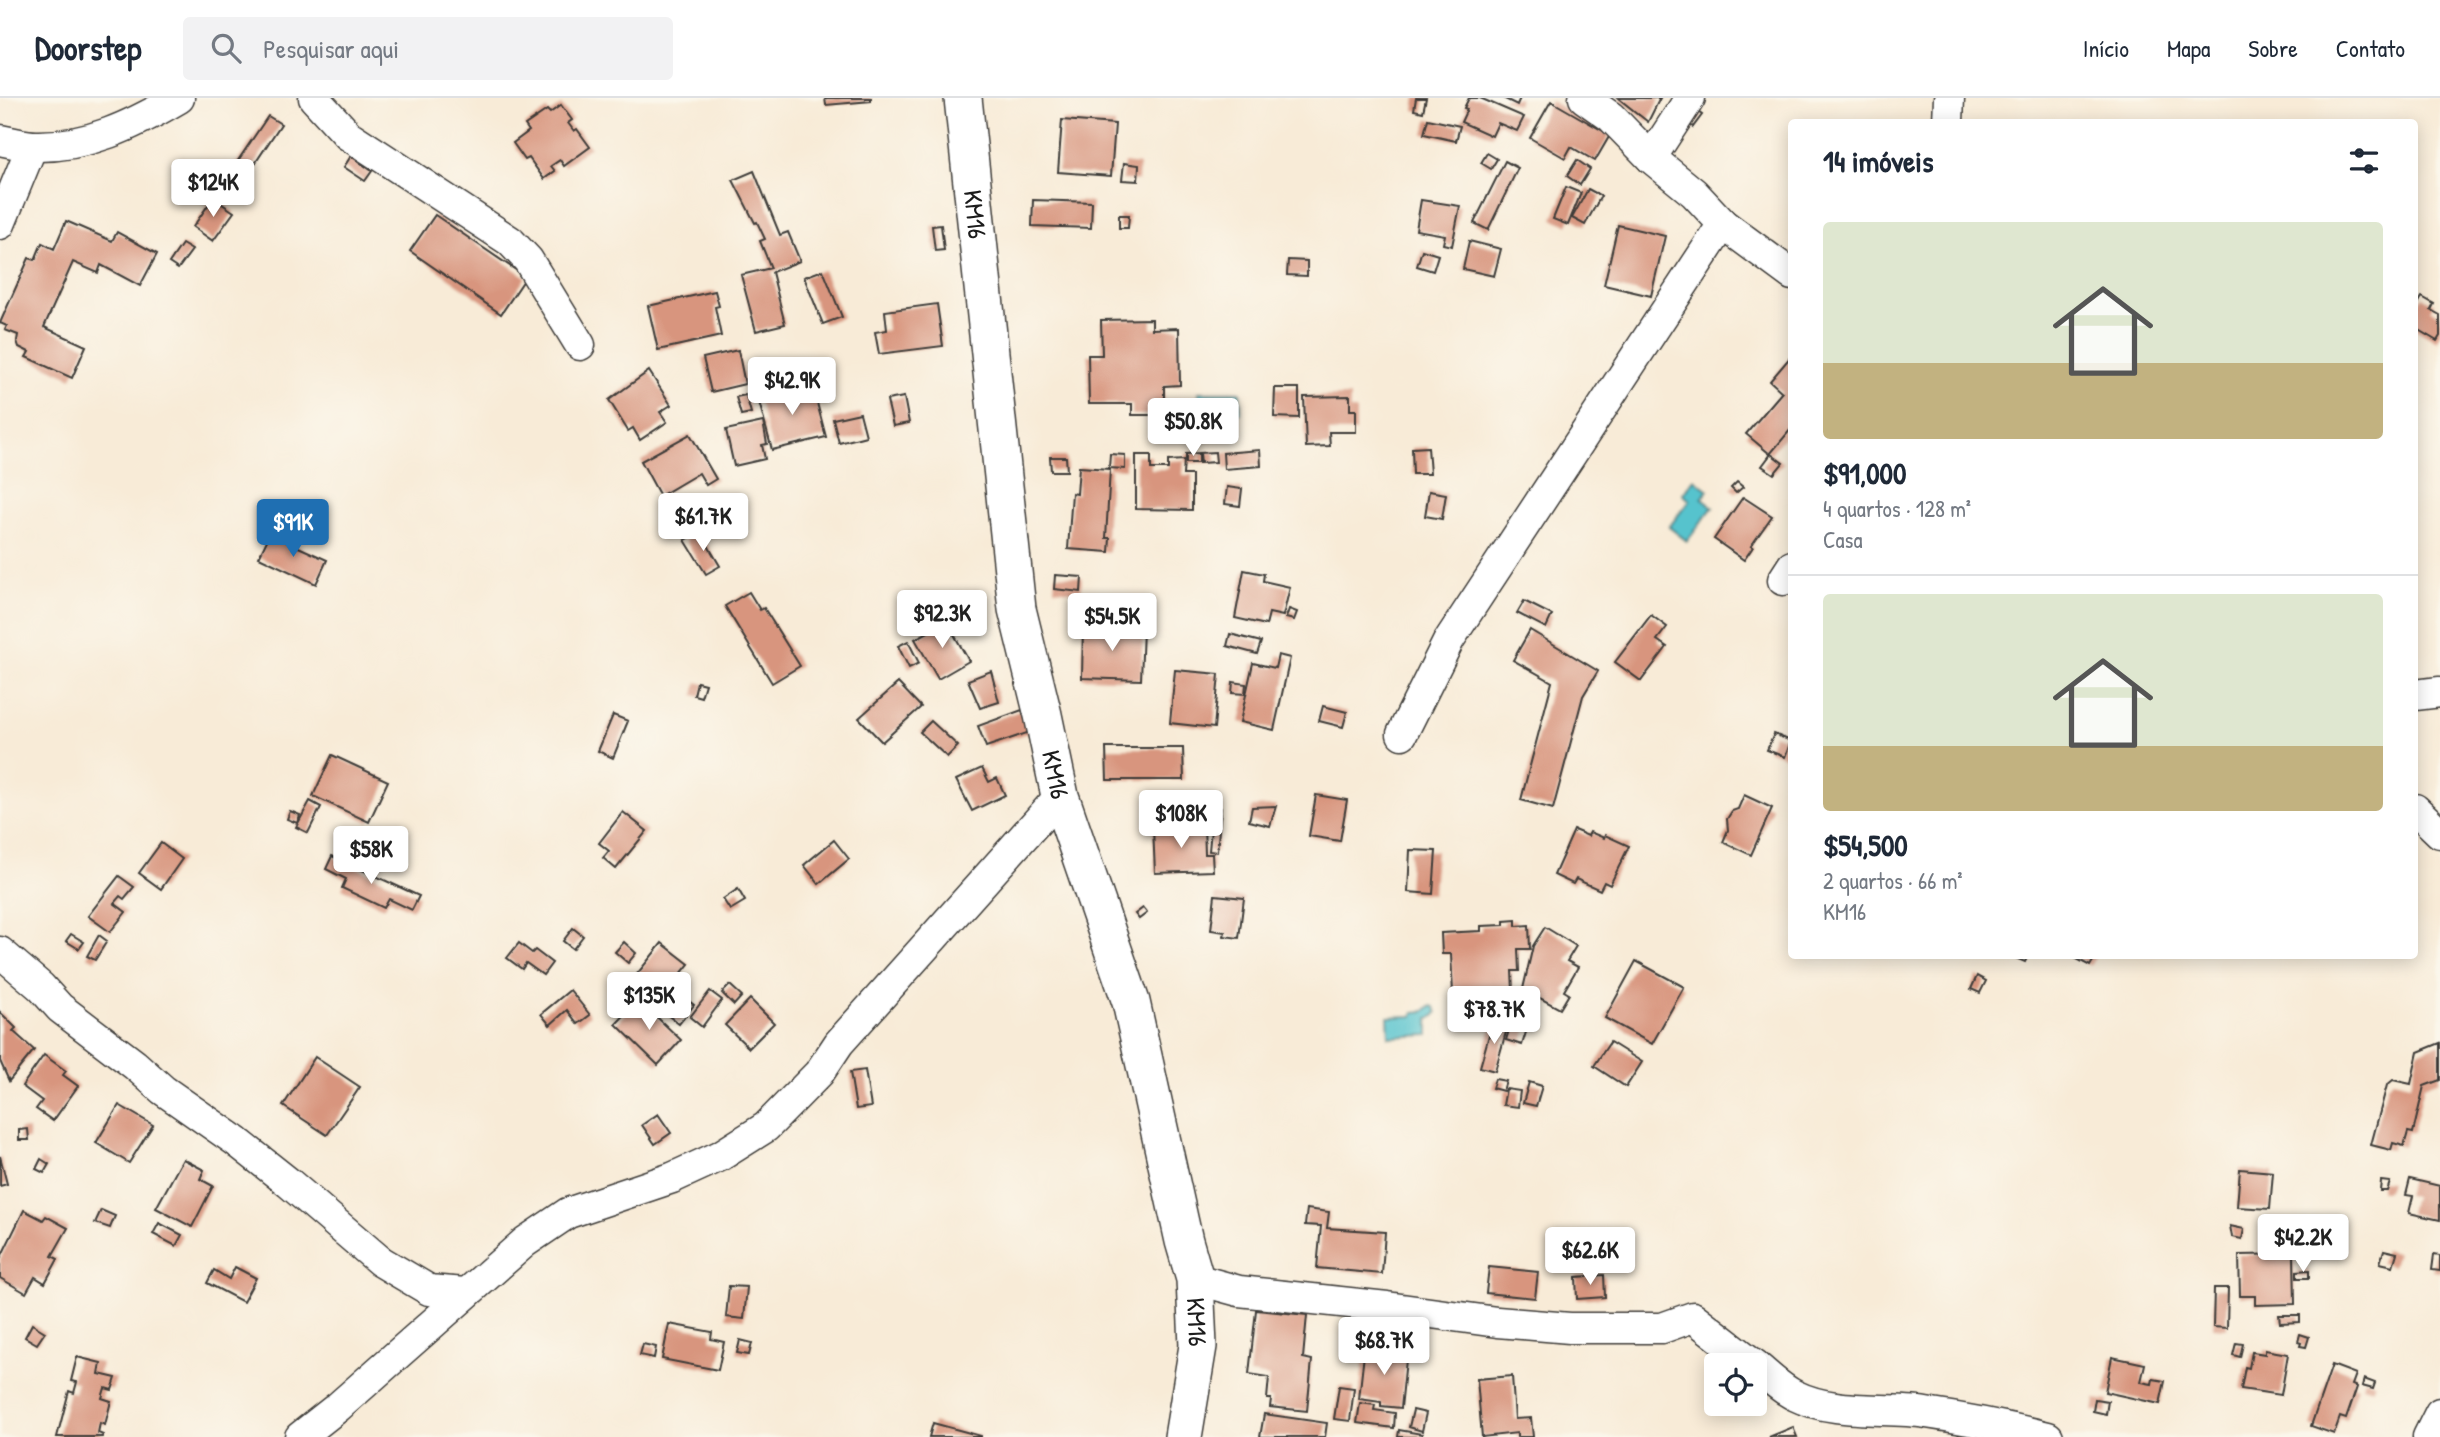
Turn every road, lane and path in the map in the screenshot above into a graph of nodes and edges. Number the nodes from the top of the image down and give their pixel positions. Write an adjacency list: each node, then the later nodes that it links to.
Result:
1 (179, 98): 9 (street)
2 (314, 98): 14 (street)
3 (963, 98): 18 (street, KM16)
4 (1584, 98): 10 (street)
5 (1690, 98): 10 (street)
6 (1949, 98): 7 (street)
7 (1948, 119)
8 (0, 140): 9 (street)
9 (32, 146): 11 (street)
10 (1651, 158): 12 (street)
11 (0, 223)
12 (1723, 224): 13 (street); 17 (street)
13 (1788, 272)
14 (580, 345)
15 (2440, 692): 16 (street)
16 (2418, 695)
17 (1402, 734)
18 (1060, 796): 22 (street, KM16); 23 (street)
19 (2418, 812): 20 (street)
20 (2440, 833)
21 (0, 952): 23 (street)
22 (1195, 1279): 24 (street); 28 (street, KM16)
23 (465, 1293): 27 (street)
24 (1740, 1353)
25 (1767, 1375): 29 (street)
26 (2440, 1413): 30 (street)
27 (300, 1437)
28 (1183, 1437)
29 (2048, 1437)
30 (2428, 1437)

